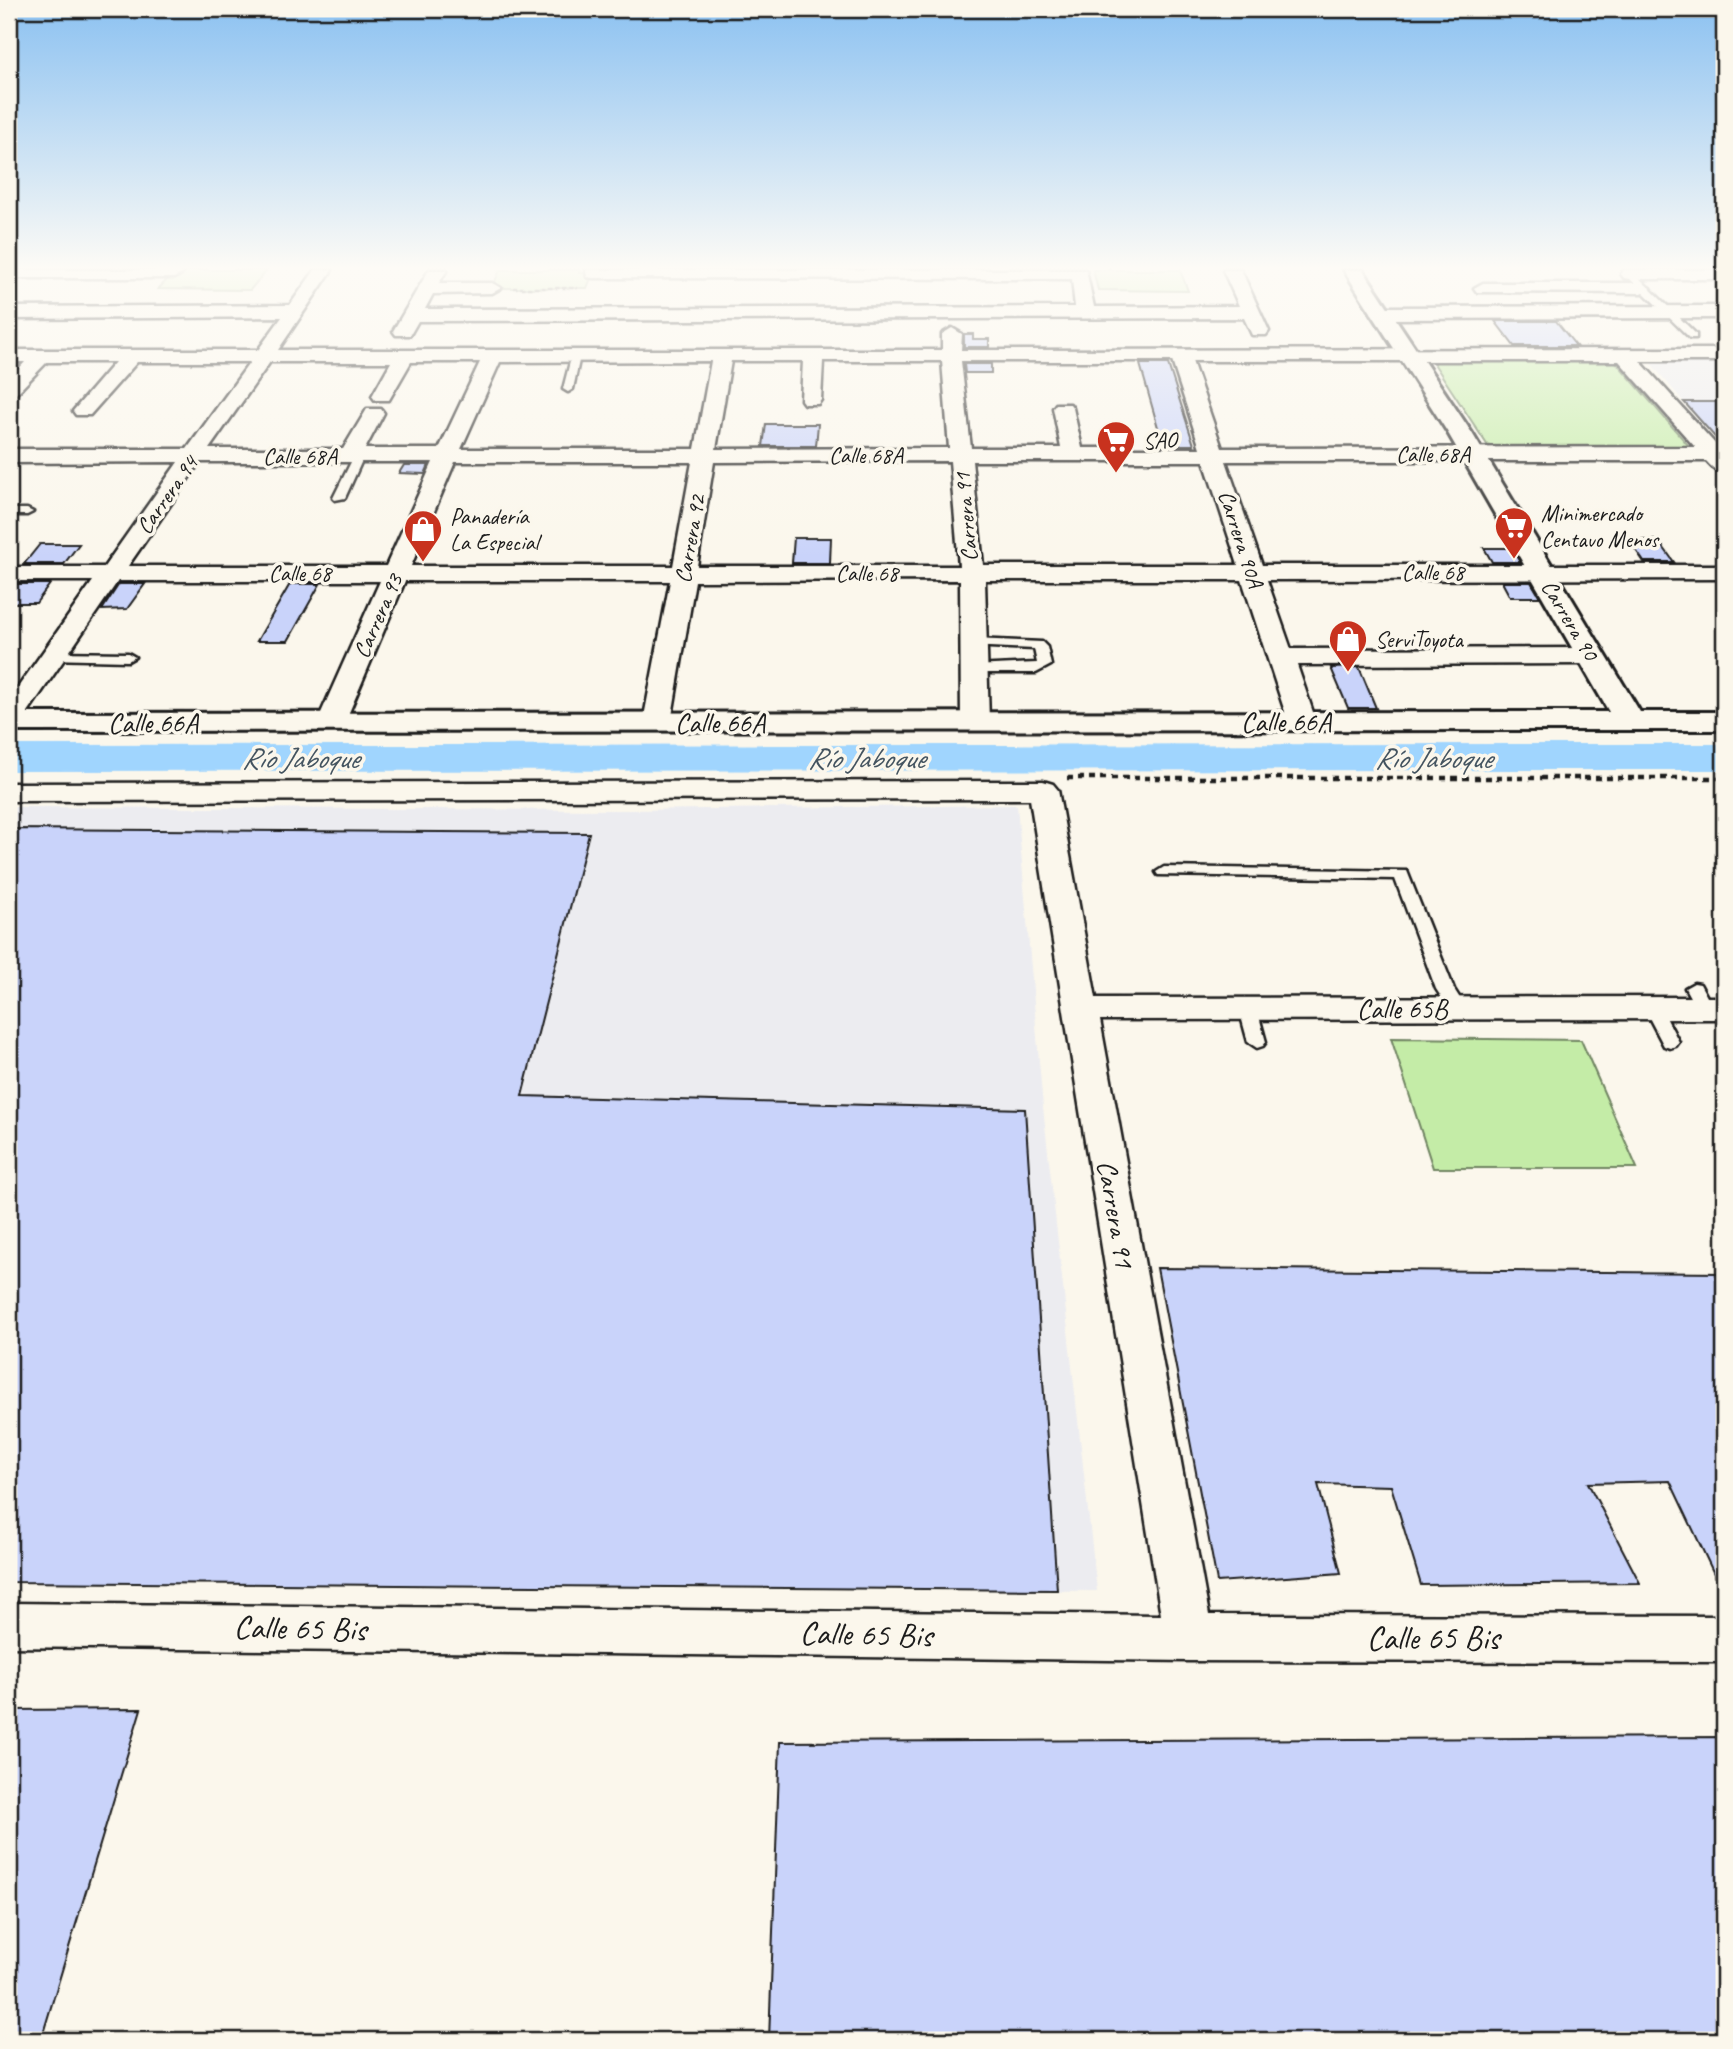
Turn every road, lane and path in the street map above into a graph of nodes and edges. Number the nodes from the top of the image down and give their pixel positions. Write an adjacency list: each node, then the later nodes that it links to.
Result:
1 (33, 366): 14 (street)
2 (123, 366): 17 (street)
3 (258, 366): 24 (street, Carrera 94)
4 (392, 366): 25 (street)
5 (488, 366): 26 (street, Carrera 93)
6 (573, 366): 13 (lane)
7 (720, 366): 19 (street, Carrera 92)
8 (813, 366): 15 (street)
9 (952, 366): 20 (street, Carrera 91)
10 (1183, 366): 22 (street, Carrera 90A)
11 (1415, 366): 18 (street, Carrera 90)
12 (1634, 366): 27 (street)
13 (568, 389)
14 (9, 390)
15 (811, 400)
16 (1063, 408): 21 (street)
17 (83, 411)
18 (1472, 454): 22 (street, Calle 68A); 27 (street, Calle 68A); 31 (street, Carrera 90)
19 (704, 455): 20 (street, Calle 68A); 26 (street, Calle 68A); 35 (street, Carrera 92)
20 (961, 455): 21 (street, Calle 68A); 36 (street, Carrera 91)
21 (1073, 455): 22 (street, Calle 68A)
22 (1213, 455): 37 (street, Carrera 90A)
23 (9, 456): 24 (street, Calle 68A)
24 (194, 456): 25 (street, Calle 68A); 33 (street, Carrera 94)
25 (355, 456): 26 (street, Calle 68A); 28 (lane)
26 (445, 456): 34 (street, Carrera 93)
27 (1720, 458)
28 (339, 498)
29 (9, 512): 30 (lane)
30 (27, 512)
31 (1542, 572): 32 (street, Calle 68); 37 (street, Calle 68); 41 (street, Carrera 90)
32 (1724, 572)
33 (111, 573): 34 (street, Calle 68); 38 (street, Calle 68); 40 (street, Carrera 94)
34 (397, 573): 35 (street, Calle 68); 49 (street, Carrera 93)
35 (684, 573): 36 (street, Calle 68); 50 (street, Carrera 92)
36 (972, 573): 37 (street, Calle 68); 39 (street, Carrera 91)
37 (1252, 573): 43 (street, Carrera 90A)
38 (9, 574)
39 (973, 643): 44 (street, Carrera 91); 44 (lane)
40 (53, 656): 42 (lane); 45 (street, Carrera 94)
41 (1592, 656): 43 (street); 47 (street, Carrera 90)
42 (128, 657)
43 (1280, 657): 46 (street, Carrera 90A)
44 (974, 670): 51 (street, Carrera 91)
45 (9, 721): 49 (street, Calle 66A)
46 (1302, 721): 47 (street, Calle 66A); 51 (street, Calle 66A)
47 (1630, 721): 48 (street, Calle 66A)
48 (1724, 721)
49 (331, 722): 50 (street, Calle 66A)
50 (657, 722): 51 (street, Calle 66A)
51 (975, 722)
52 (9, 792): 57 (street, Carrera 91)
53 (1164, 872): 55 (lane)
54 (1707, 1001): 56 (street, Calle 65B)
55 (1457, 1008): 56 (street, Calle 65B); 58 (street, Calle 65B)
56 (1653, 1008): 60 (lane)
57 (1081, 1009): 58 (street, Calle 65B); 62 (street, Carrera 91)
58 (1248, 1009): 59 (lane)
59 (1257, 1042)
60 (1670, 1042)
61 (9, 1625): 62 (street, Calle 65 Bis)
62 (1189, 1638): 63 (street, Calle 65 Bis)
63 (1724, 1639)

